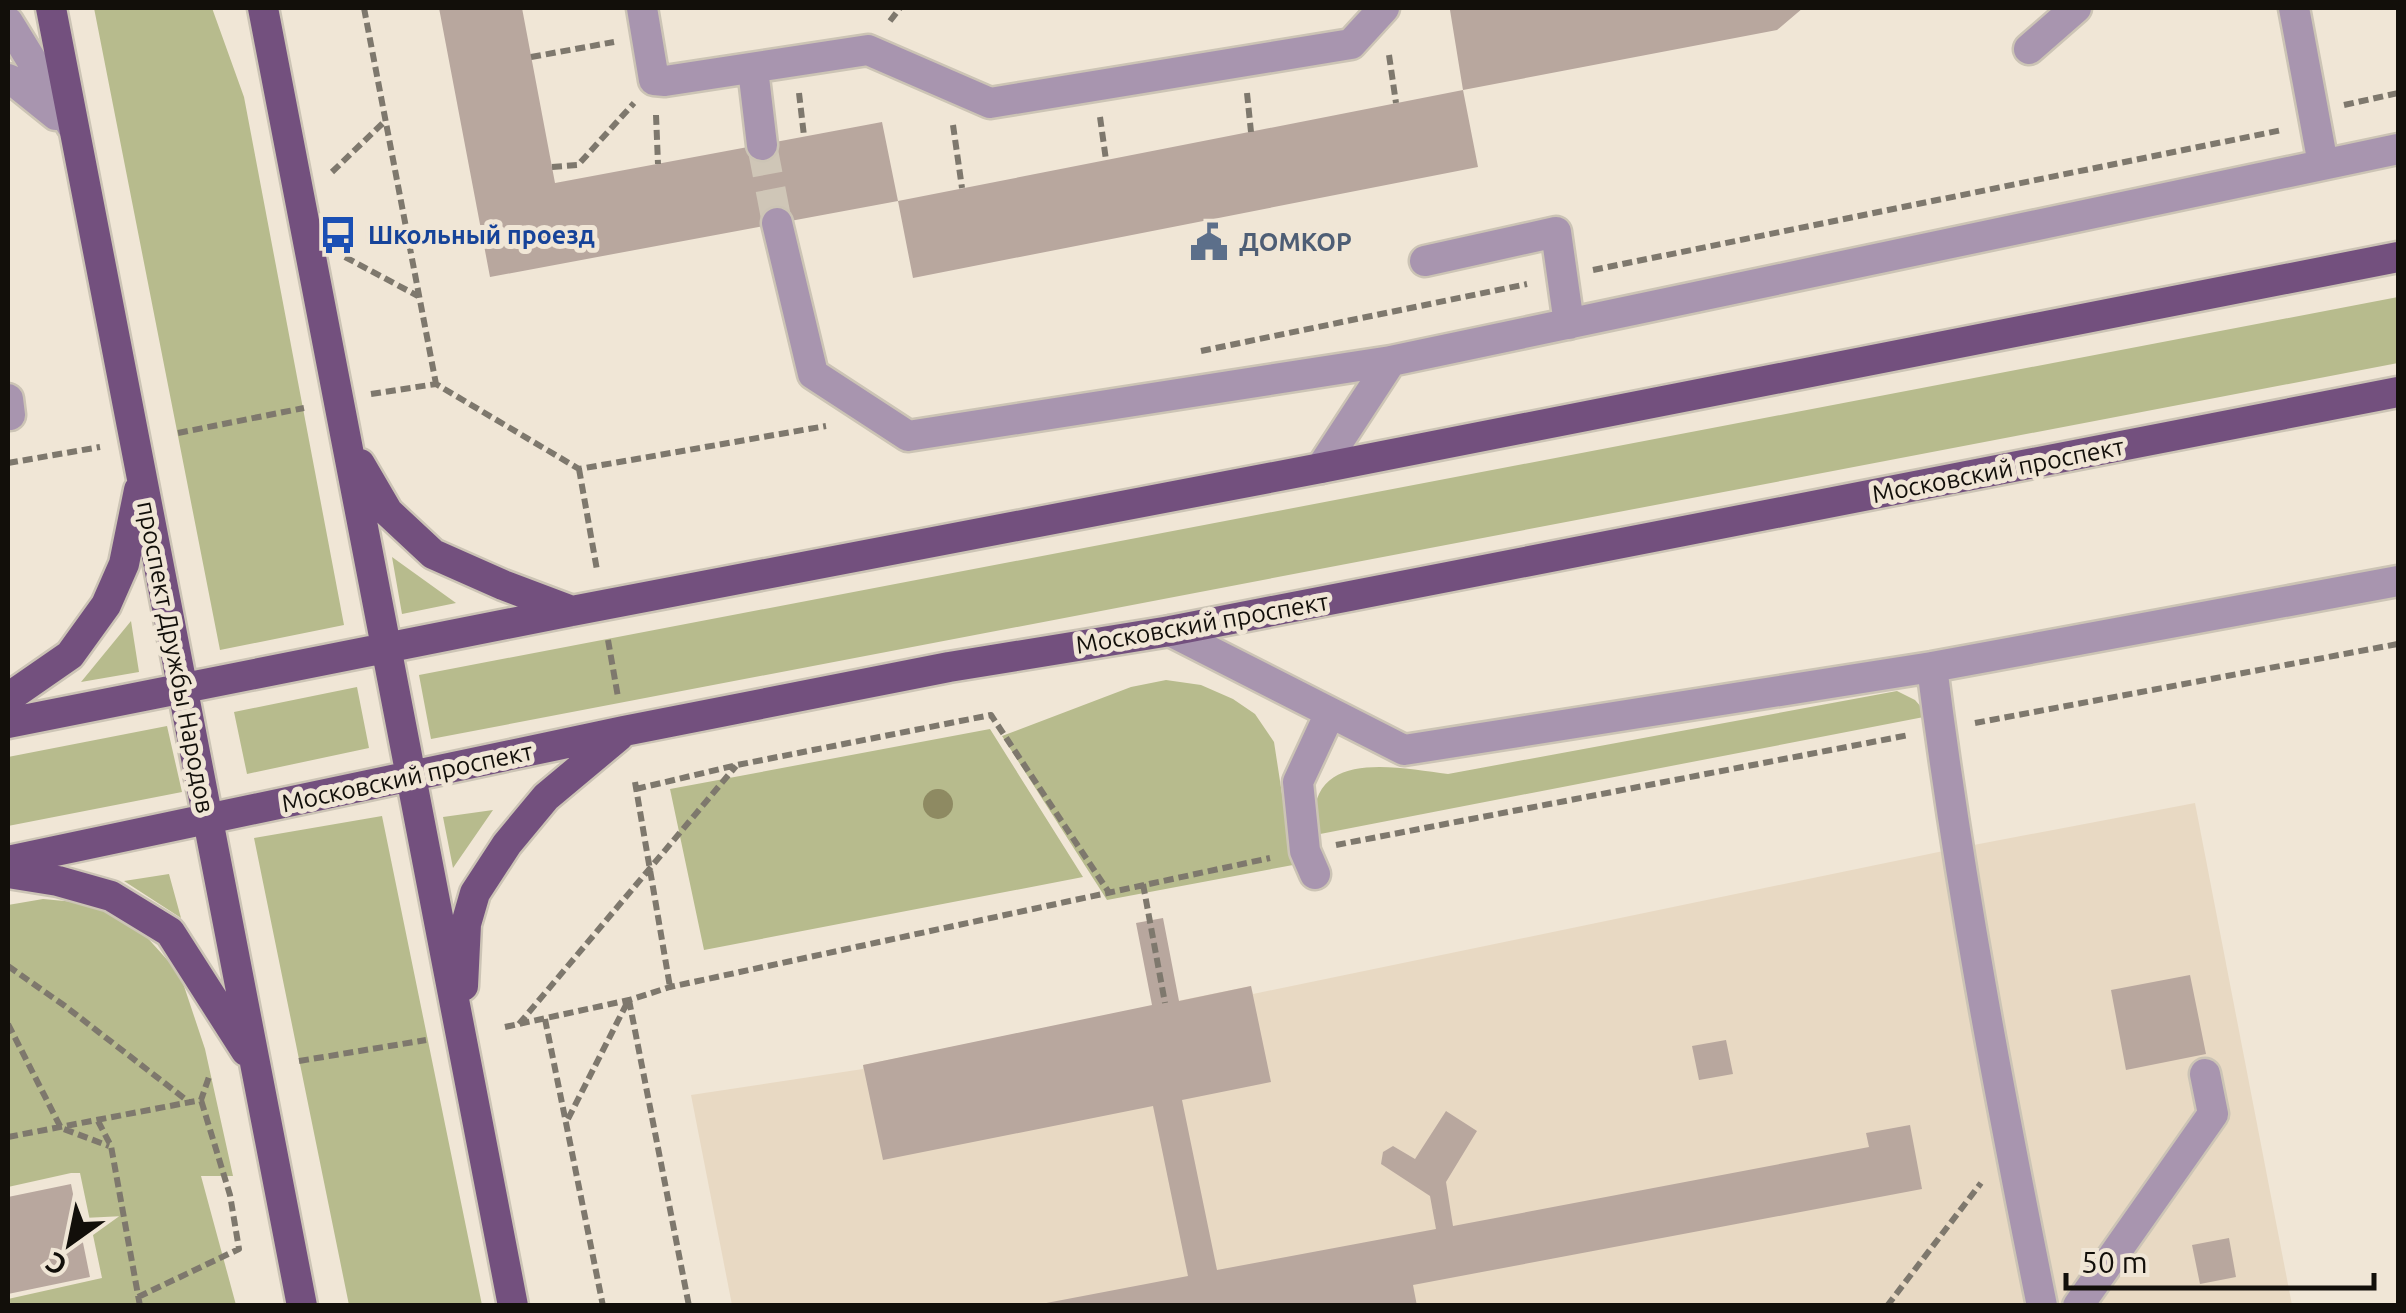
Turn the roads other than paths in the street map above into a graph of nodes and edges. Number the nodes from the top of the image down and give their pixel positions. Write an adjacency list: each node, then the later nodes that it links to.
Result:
1 (51, 8): 13 (main road, проспект Дружбы Народов)
2 (244, 8): 11 (main road)
3 (263, 8): 11 (main road)
4 (1384, 8): 10 (street)
5 (2076, 8): 9 (street)
6 (2294, 8): 16 (street)
7 (8, 22): 13 (street)
8 (645, 22): 10 (street)
9 (2029, 49)
10 (753, 68): 14 (street)
11 (275, 71): 23 (main road)
12 (8, 79): 13 (street)
13 (74, 129): 25 (main road, проспект Дружбы Народов)
14 (762, 144)
15 (2398, 150): 16 (street)
16 (2323, 164): 20 (street)
17 (778, 223): 21 (street)
18 (2398, 258): 24 (main road)
19 (1425, 261): 20 (street)
20 (1569, 324): 21 (street)
21 (1391, 362): 24 (street)
22 (2398, 392): 28 (main road, Московский проспект)
23 (347, 443): 27 (main road); 29 (main road)
24 (1321, 468): 27 (main road)
25 (142, 478): 31 (main road, проспект Дружбы Народов); 32 (main road)
26 (2398, 580): 30 (street)
27 (572, 610): 29 (main road)
28 (1170, 630): 33 (street); 34 (main road, Московский проспект)
29 (386, 648): 31 (main road); 36 (main road)
30 (1932, 667): 33 (street); 46 (street)
31 (183, 688): 35 (main road); 37 (main road, проспект Дружбы Народов)
32 (8, 698)
33 (1330, 713): 39 (street)
34 (622, 717): 36 (main road, Московский проспект); 41 (main road)
35 (8, 723)
36 (411, 776): 37 (main road, Московский проспект); 41 (main road)
37 (208, 819): 38 (main road, Московский проспект); 42 (main road, проспект Дружбы Народов)
38 (8, 861)
39 (1310, 862)
40 (8, 873): 42 (main road)
41 (461, 1034): 45 (main road)
42 (256, 1068): 44 (main road, проспект Дружбы Народов)
43 (2205, 1074): 47 (street)
44 (302, 1306)
45 (513, 1306)
46 (2042, 1306)
47 (2078, 1306)

